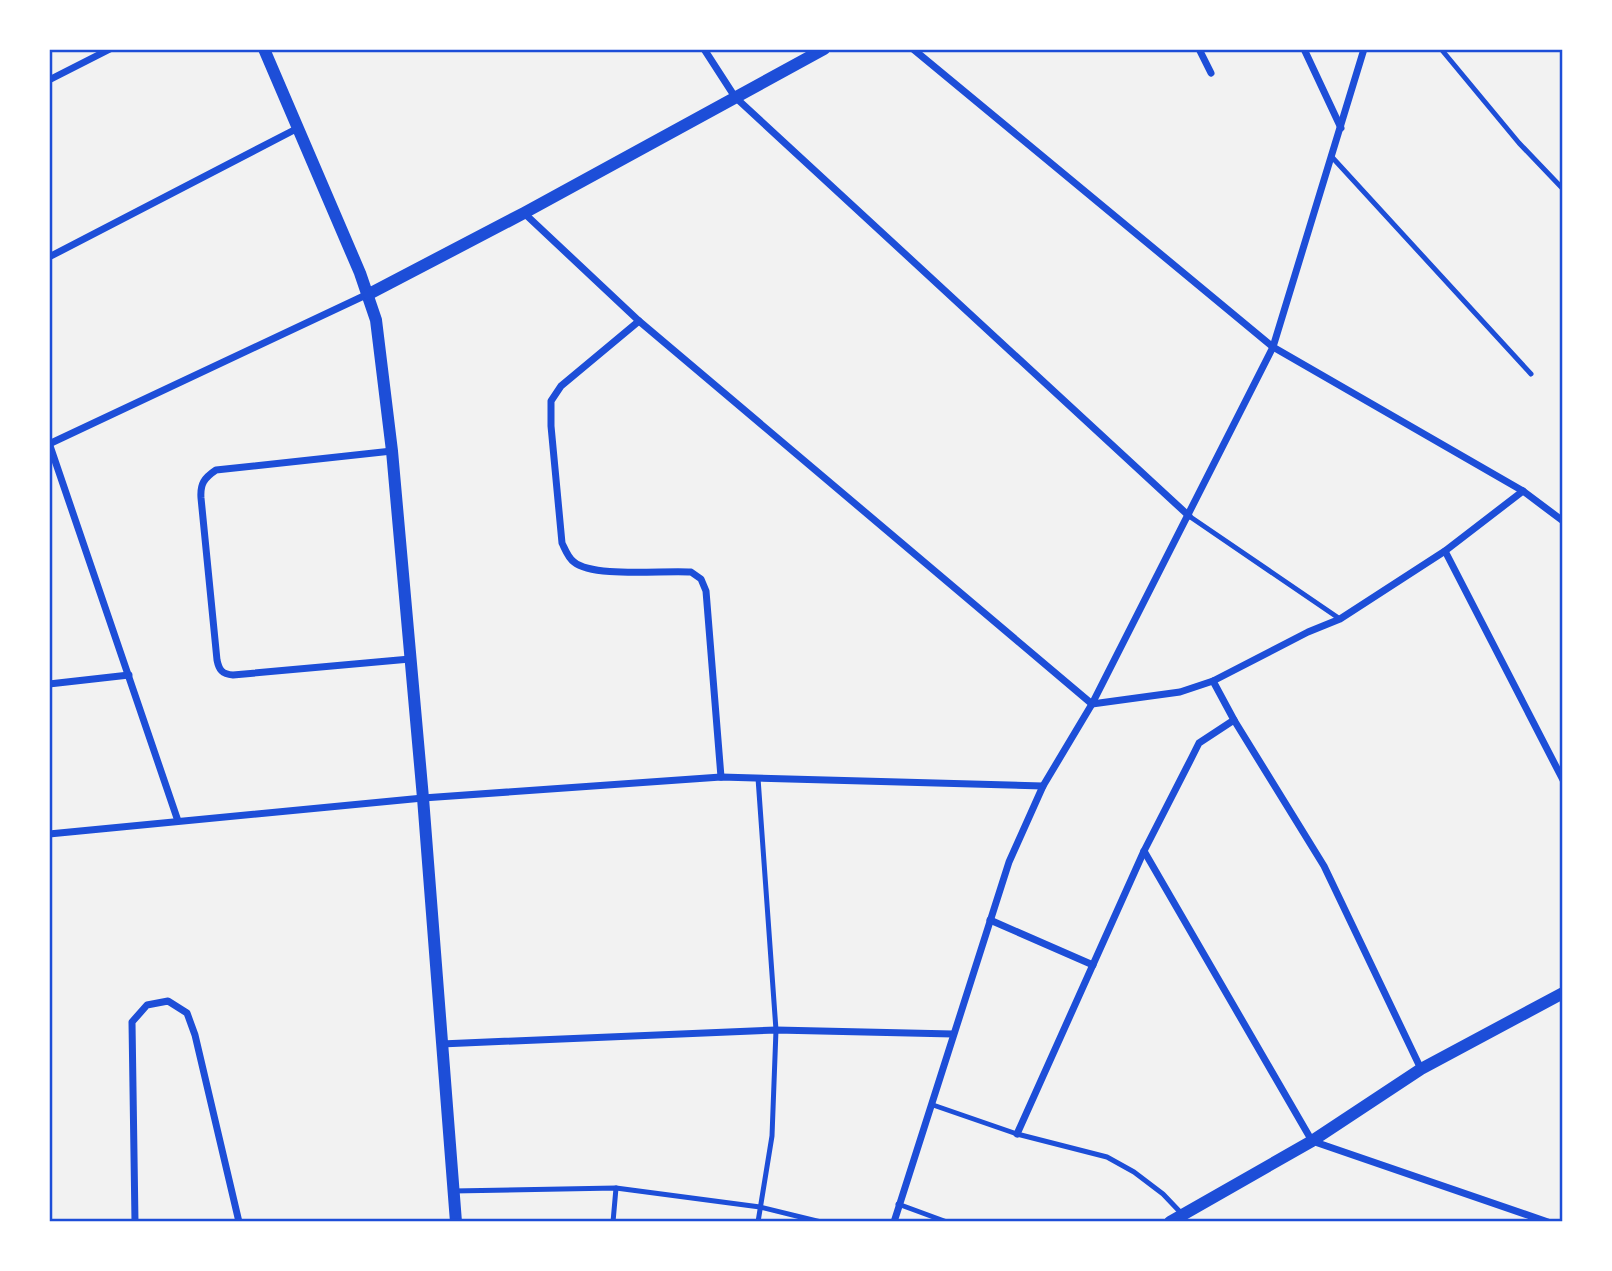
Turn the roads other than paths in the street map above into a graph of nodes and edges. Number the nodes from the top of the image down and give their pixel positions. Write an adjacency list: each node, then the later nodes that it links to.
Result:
1 (110, 49): 11 (street)
2 (264, 49): 13 (street)
3 (704, 49): 12 (street)
4 (824, 49): 12 (street)
5 (913, 49): 21 (street)
6 (1199, 49): 10 (street)
7 (1304, 49): 14 (street)
8 (1364, 49): 14 (street)
9 (1441, 49): 16 (lane)
10 (1211, 73)
11 (49, 80)
12 (735, 97): 17 (street); 26 (street)
13 (298, 128): 18 (street); 19 (street)
14 (1341, 129): 15 (street)
15 (1331, 156): 21 (street); 22 (lane)
16 (1563, 189)
17 (524, 213): 19 (street); 20 (street)
18 (49, 257)
19 (369, 293): 23 (street); 24 (street)
20 (639, 321): 34 (street); 36 (street)
21 (1273, 347): 25 (street); 26 (street)
22 (1531, 374)
23 (49, 444): 31 (street)
24 (392, 451): 30 (street); 30 (street)
25 (1523, 491): 27 (street); 28 (street)
26 (1189, 516): 29 (lane); 34 (street)
27 (1563, 521)
28 (1445, 551): 29 (street); 38 (street)
29 (1340, 619): 32 (street)
30 (410, 659): 40 (street)
31 (129, 675): 33 (street); 41 (street)
32 (1213, 681): 34 (street); 35 (street)
33 (49, 684)
34 (1092, 704): 39 (street)
35 (1234, 720): 43 (street); 50 (street)
36 (721, 777): 37 (street); 40 (street)
37 (758, 778): 39 (street); 47 (lane)
38 (1563, 780)
39 (1043, 786): 44 (street)
40 (423, 798): 41 (street); 49 (street)
41 (178, 821): 42 (street)
42 (49, 834)
43 (1143, 851): 45 (street); 53 (street)
44 (990, 920): 45 (street); 48 (street)
45 (1093, 965): 52 (street)
46 (1563, 993): 50 (street)
47 (776, 1030): 48 (street); 49 (street); 57 (lane)
48 (953, 1034): 51 (street)
49 (441, 1044): 55 (street)
50 (1421, 1069): 53 (street)
51 (933, 1105): 52 (lane); 56 (street)
52 (1017, 1135): 58 (lane)
53 (1312, 1141): 58 (street); 68 (street)
54 (616, 1188): 55 (lane); 57 (lane); 62 (lane)
55 (453, 1191): 61 (street)
56 (898, 1204): 65 (street); 66 (lane)
57 (760, 1207): 63 (lane); 64 (lane)
58 (1183, 1215): 67 (street)
59 (135, 1222): 60 (street)
60 (239, 1222)
61 (456, 1222)
62 (614, 1222)
63 (758, 1222)
64 (821, 1222)
65 (894, 1222)
66 (947, 1222)
67 (1170, 1222)
68 (1548, 1222)

